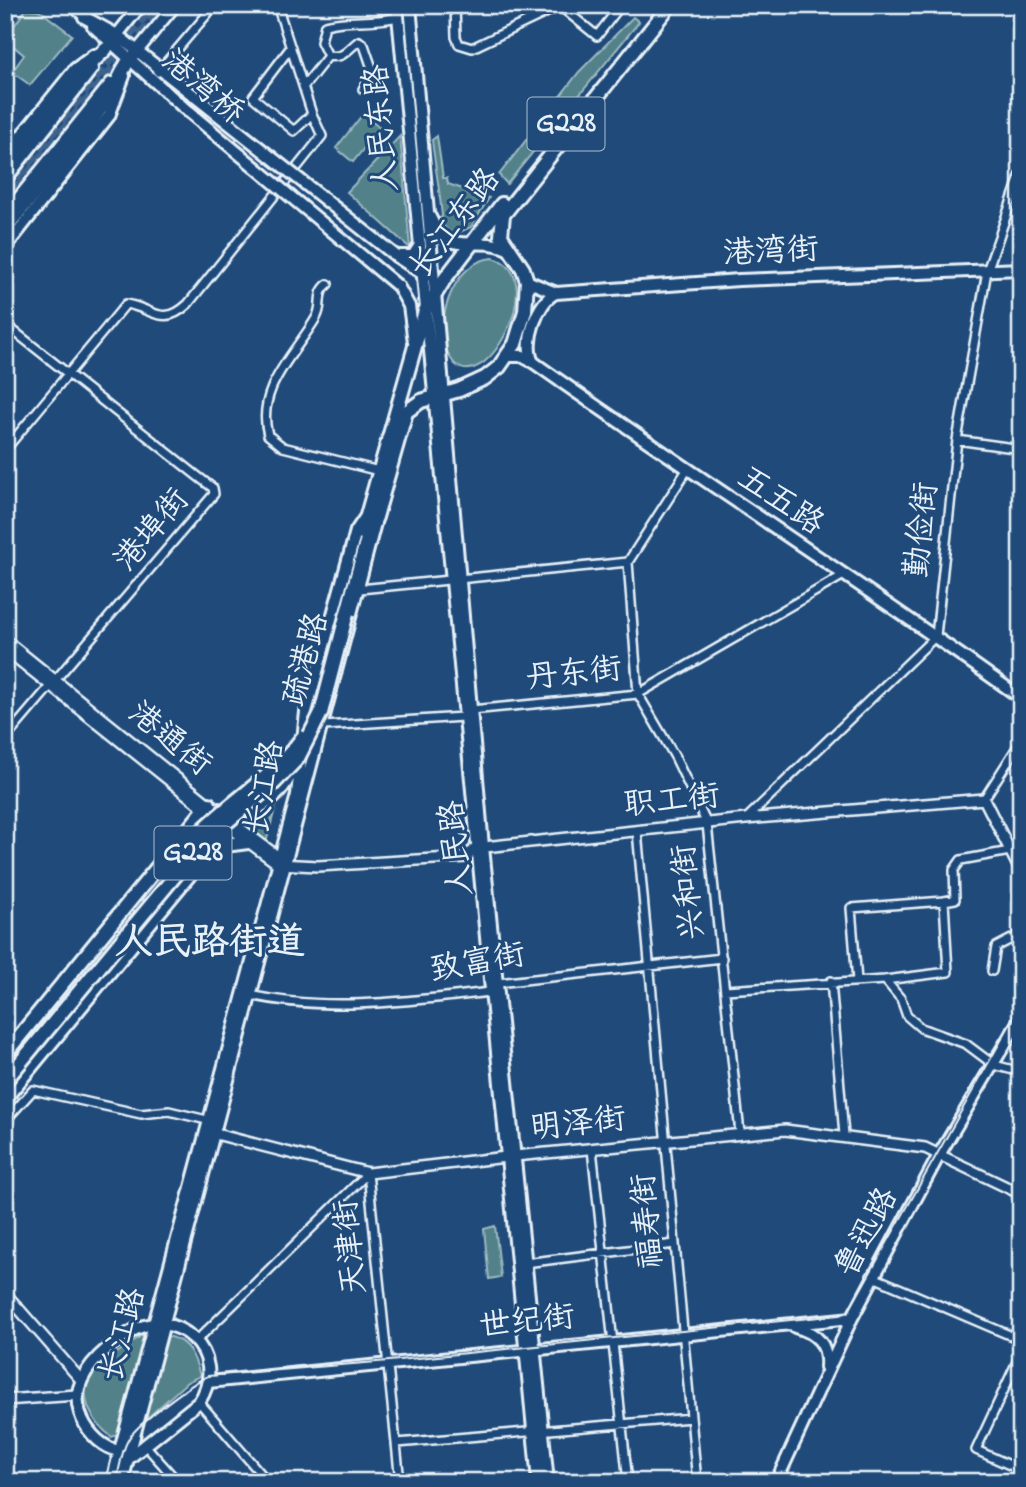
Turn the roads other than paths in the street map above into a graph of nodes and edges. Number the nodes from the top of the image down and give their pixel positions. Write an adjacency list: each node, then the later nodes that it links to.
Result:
1 (69, 5): 13 (street)
2 (93, 5): 13 (street)
3 (141, 5): 15 (main road)
4 (175, 5): 18 (main road)
5 (215, 5): 19 (street)
6 (277, 5): 16 (street)
7 (397, 5): 32 (main road, 人民东路)
8 (410, 5): 28 (main road, 人民东路)
9 (455, 5): 10 (street)
10 (621, 5)
11 (661, 5): 31 (highway, 长江东路 / G228)
12 (670, 5): 34 (highway, 长江东路 / G228)
13 (84, 17): 15 (main road, 港湾桥)
14 (393, 18): 17 (street)
15 (111, 43): 18 (main road, 港湾桥); 24 (main road); 25 (highway); 27 (main road)
16 (291, 47): 21 (street); 23 (street)
17 (328, 56): 21 (street); 22 (street)
18 (131, 58): 19 (main road, 港湾桥); 20 (main road, 港湾桥); 29 (main road); 30 (highway); 33 (main road)
19 (160, 69): 20 (street); 35 (main road, 港湾桥, bridge)
20 (151, 80): 46 (main road, 港湾桥, bridge)
21 (304, 85): 23 (street)
22 (363, 89)
23 (312, 114): 49 (street)
24 (5, 156)
25 (5, 167)
26 (1021, 174): 38 (street, 勤俭街)
27 (5, 180)
28 (426, 208): 31 (main road); 39 (main road, 人民路)
29 (5, 215)
30 (5, 229)
31 (471, 244): 34 (main road); 37 (highway, 长江东路 / G228)
32 (420, 245): 35 (main road); 39 (main road, 人民路)
33 (5, 248)
34 (508, 249): 40 (highway, 长江东路 / G228)
35 (396, 256): 39 (main road, 港湾桥)
36 (1021, 269): 38 (main road, 港湾街)
37 (451, 270): 39 (main road); 43 (highway, 长江东路 / G228)
38 (987, 271): 42 (main road, 港湾街); 53 (street, 勤俭街)
39 (427, 276): 43 (main road, 人民路); 44 (main road, 人民路)
40 (527, 281): 42 (main road, 港湾街); 47 (highway, G228)
41 (328, 284): 57 (street)
42 (556, 293): 48 (main road)
43 (433, 296): 44 (highway, 长江东路 / G228); 51 (main road, 人民路)
44 (425, 311): 46 (highway, 长江路 / G228); 51 (main road, 人民路)
45 (5, 324): 49 (street, 港埠街)
46 (414, 342): 57 (highway, 长江路 / G228)
47 (508, 356): 48 (main road, 五五路); 50 (highway, G228)
48 (533, 362): 56 (main road, 五五路)
49 (67, 372): 55 (street); 67 (street, 港埠街)
50 (459, 390): 51 (highway, G228); 52 (main road)
51 (438, 396): 52 (main road, 人民路); 58 (highway, 长江路 / G228)
52 (439, 413): 61 (main road, 人民路)
53 (957, 440): 54 (street); 64 (street, 勤俭街)
54 (1021, 449)
55 (5, 450)
56 (687, 470): 59 (street); 60 (main road, 五五路)
57 (379, 471): 58 (highway, 长江路 / G228)
58 (372, 515): 62 (main road); 63 (highway, 疏港路 / G228); 74 (main road, 长江路)
59 (628, 562): 61 (street); 68 (street, 兴和街)
60 (842, 576): 64 (main road, 五五路); 68 (street, 丹东街)
61 (455, 578): 62 (street); 70 (main road, 人民路)
62 (360, 589): 71 (main road)
63 (344, 612): 100 (highway, 疏港路 / G228, bridge); 102 (highway, 疏港路 / G228, bridge)
64 (936, 636): 69 (main road, 五五路); 77 (street)
65 (5, 640): 67 (street, 港通街)
66 (5, 649): 67 (street, 港通街)
67 (53, 682): 72 (street, 港埠街); 76 (street, 港通街)
68 (638, 694): 70 (street, 丹东街); 78 (street, 兴和街)
69 (1021, 698)
70 (467, 713): 71 (street, 丹东街); 81 (main road, 人民路)
71 (324, 726): 83 (main road)
72 (5, 740)
73 (1021, 741): 75 (street)
74 (301, 746): 76 (main road); 83 (main road, 长江路)
75 (984, 799): 77 (street, 职工街); 82 (street)
76 (210, 807): 80 (street, 港通街); 83 (street, 港通街); 98 (highway)
77 (746, 819): 78 (street, 职工街)
78 (708, 824): 79 (street, 职工街); 87 (street, 兴和街)
79 (637, 831): 81 (street, 职工街); 88 (street, 福寿街)
80 (248, 842): 83 (street, 港通街); 103 (highway)
81 (479, 847): 83 (street, 职工街); 93 (main road, 人民路); 95 (main road, 人民路)
82 (1010, 851): 84 (street); 85 (street)
83 (282, 862): 96 (main road, 长江路)
84 (1021, 872)
85 (944, 901): 90 (street); 92 (street)
86 (1021, 934): 89 (street)
87 (722, 958): 88 (street, 致富街); 94 (street, 兴和街)
88 (651, 965): 93 (street, 致富街); 108 (street, 福寿街)
89 (992, 971)
90 (885, 980): 92 (street); 99 (street)
91 (831, 981): 92 (street); 94 (street); 107 (street)
92 (857, 981)
93 (498, 983): 95 (street, 致富街); 111 (main road, 人民路)
94 (725, 990): 106 (street, 兴和街)
95 (490, 992): 96 (street, 致富街); 111 (main road, 人民路)
96 (248, 994): 105 (main road, 长江路)
97 (1021, 1017): 99 (main road, 鲁迅路)
98 (5, 1054)
99 (994, 1065): 101 (street); 110 (main road, 鲁迅路)
100 (5, 1068)
101 (1021, 1072)
102 (5, 1081)
103 (5, 1098)
104 (5, 1121): 105 (street)
105 (212, 1127): 112 (street, 天津街); 120 (main road, 长江路)
106 (740, 1133): 107 (street, 明泽街); 108 (street, 明泽街)
107 (844, 1135): 110 (street, 明泽街)
108 (667, 1141): 109 (street, 明泽街); 114 (street, 福寿街)
109 (592, 1149): 111 (street, 明泽街); 115 (street)
110 (939, 1155): 113 (street, 明泽街); 117 (main road, 鲁迅路)
111 (510, 1156): 112 (street, 明泽街); 116 (main road, 人民路); 126 (main road, 人民路)
112 (368, 1173): 123 (street); 128 (street, 天津街)
113 (1021, 1194)
114 (675, 1244): 115 (street); 122 (street, 福寿街)
115 (604, 1253): 116 (street); 124 (street)
116 (525, 1263): 126 (main road, 人民路)
117 (873, 1277): 119 (main road, 鲁迅路); 125 (street)
118 (5, 1293): 130 (street)
119 (852, 1318): 121 (main road, 世纪街); 129 (main road, 鲁迅路)
120 (159, 1325): 123 (main road); 130 (main road); 139 (main road, 长江路)
121 (789, 1325): 122 (main road, 世纪街); 129 (main road)
122 (684, 1336): 124 (main road, 世纪街); 135 (street, 福寿街)
123 (197, 1340): 131 (main road)
124 (613, 1340): 126 (main road, 世纪街); 136 (street)
125 (1021, 1340)
126 (529, 1349): 128 (main road, 世纪街); 137 (main road, 人民路)
127 (1021, 1353): 140 (street)
128 (389, 1365): 131 (main road, 世纪街); 138 (street, 天津街)
129 (826, 1373): 150 (main road, 鲁迅路)
130 (82, 1380): 132 (main road)
131 (208, 1382): 134 (main road)
132 (77, 1395): 133 (street); 139 (main road)
133 (5, 1400)
134 (199, 1402): 139 (main road); 144 (street)
135 (691, 1418): 136 (street); 149 (street, 福寿街)
136 (622, 1422): 137 (street); 148 (street)
137 (538, 1431): 138 (street); 146 (main road, 人民路); 147 (main road, 人民路)
138 (397, 1443): 145 (street, 天津街)
139 (132, 1451): 141 (main road, 长江路); 142 (main road, 长江路); 143 (street)
140 (1021, 1470)
141 (112, 1482)
142 (122, 1482)
143 (178, 1482)
144 (268, 1482)
145 (400, 1482)
146 (538, 1482)
147 (548, 1482)
148 (628, 1482)
149 (697, 1482)
150 (776, 1482)

